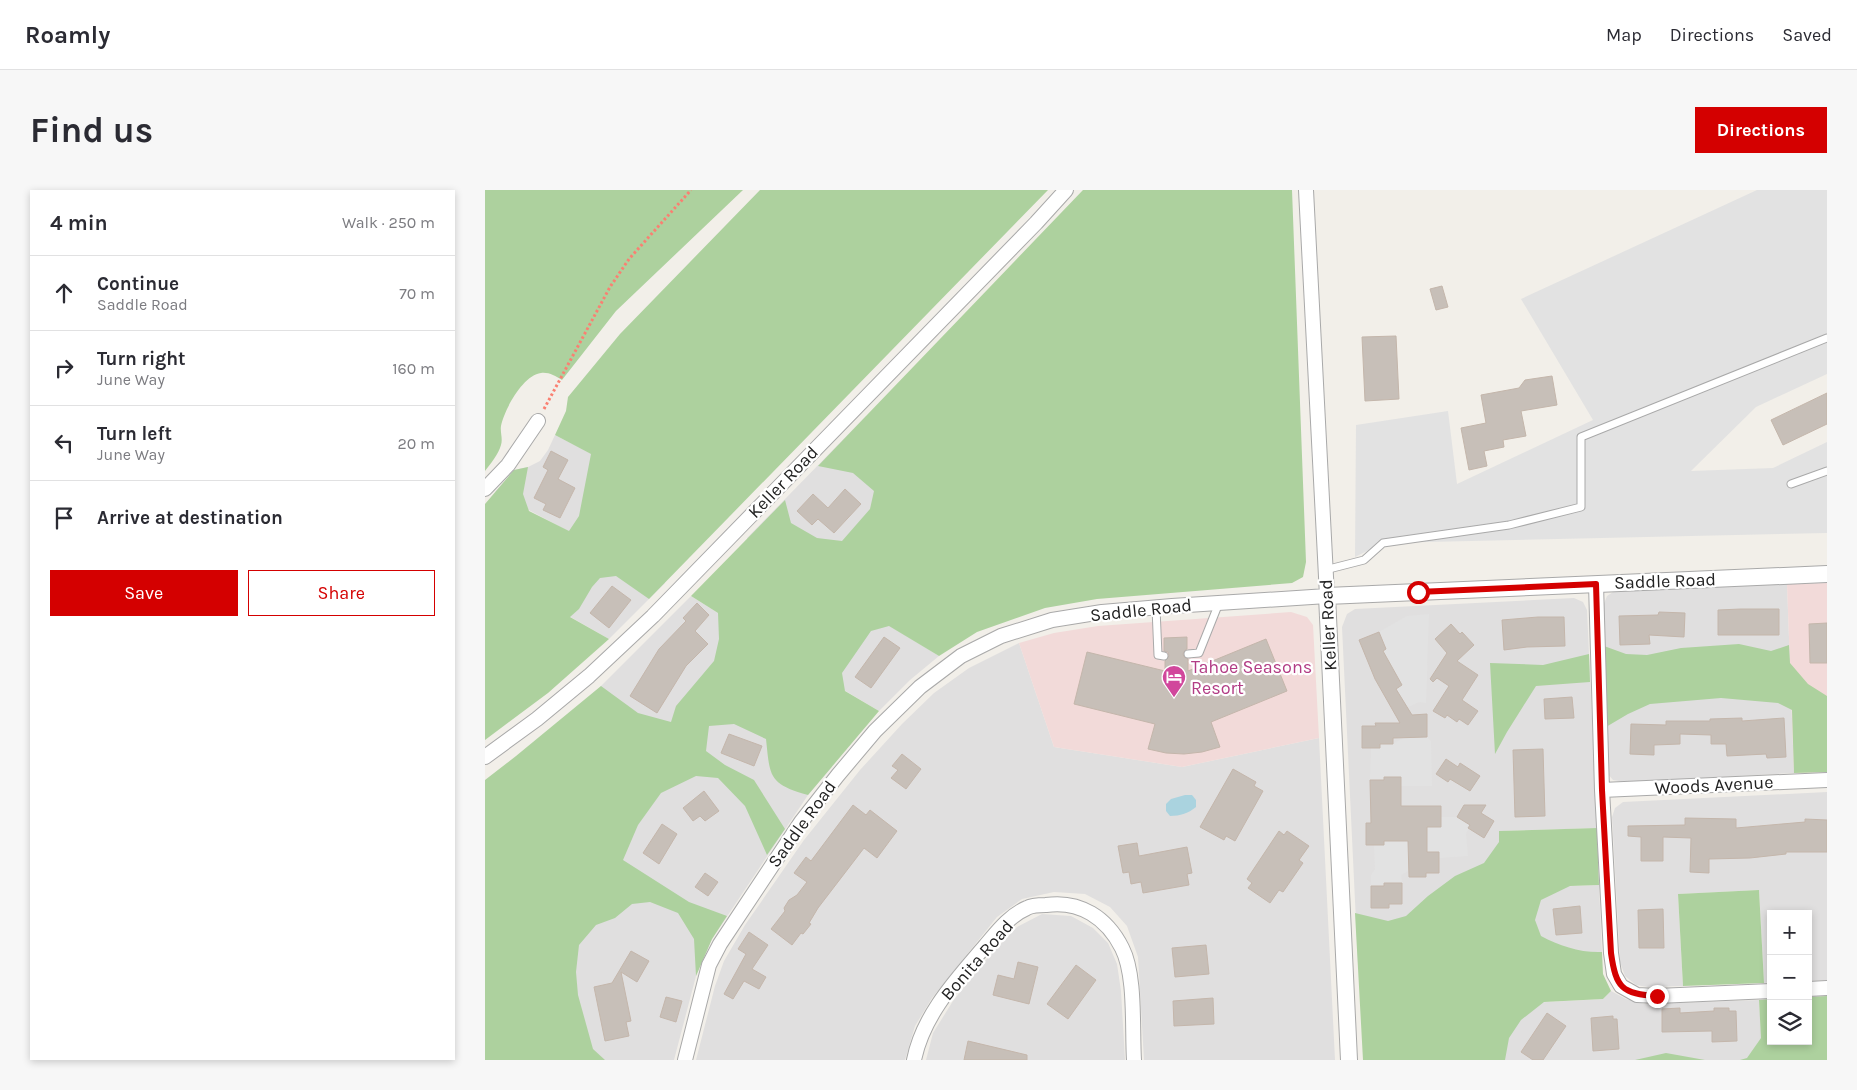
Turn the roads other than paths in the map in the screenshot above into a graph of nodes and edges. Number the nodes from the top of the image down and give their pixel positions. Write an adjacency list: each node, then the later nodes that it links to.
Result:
1 (1066, 190): 16 (street, Keller Road)
2 (1306, 190): 8 (street, Keller Road)
3 (1827, 338): 8 (lane)
4 (538, 420): 7 (street)
5 (1827, 471): 6 (lane)
6 (1791, 484)
7 (485, 489)
8 (1325, 570): 11 (street, Keller Road)
9 (1827, 574): 10 (street, Saddle Road)
10 (1596, 584): 11 (street, Saddle Road); 18 (street)
11 (1327, 596): 12 (street, Saddle Road); 25 (street, Keller Road)
12 (1219, 603): 13 (street, Saddle Road); 14 (lane)
13 (1156, 608): 15 (lane); 22 (street, Saddle Road)
14 (1188, 654)
15 (1165, 656)
16 (485, 757)
17 (1827, 780): 18 (street, Woods Avenue)
18 (1602, 790): 21 (street)
19 (1827, 988): 20 (street)
20 (1812, 989)
21 (1767, 991)
22 (685, 1060)
23 (914, 1060): 24 (street, Bonita Road)
24 (1133, 1060)
25 (1349, 1060)

